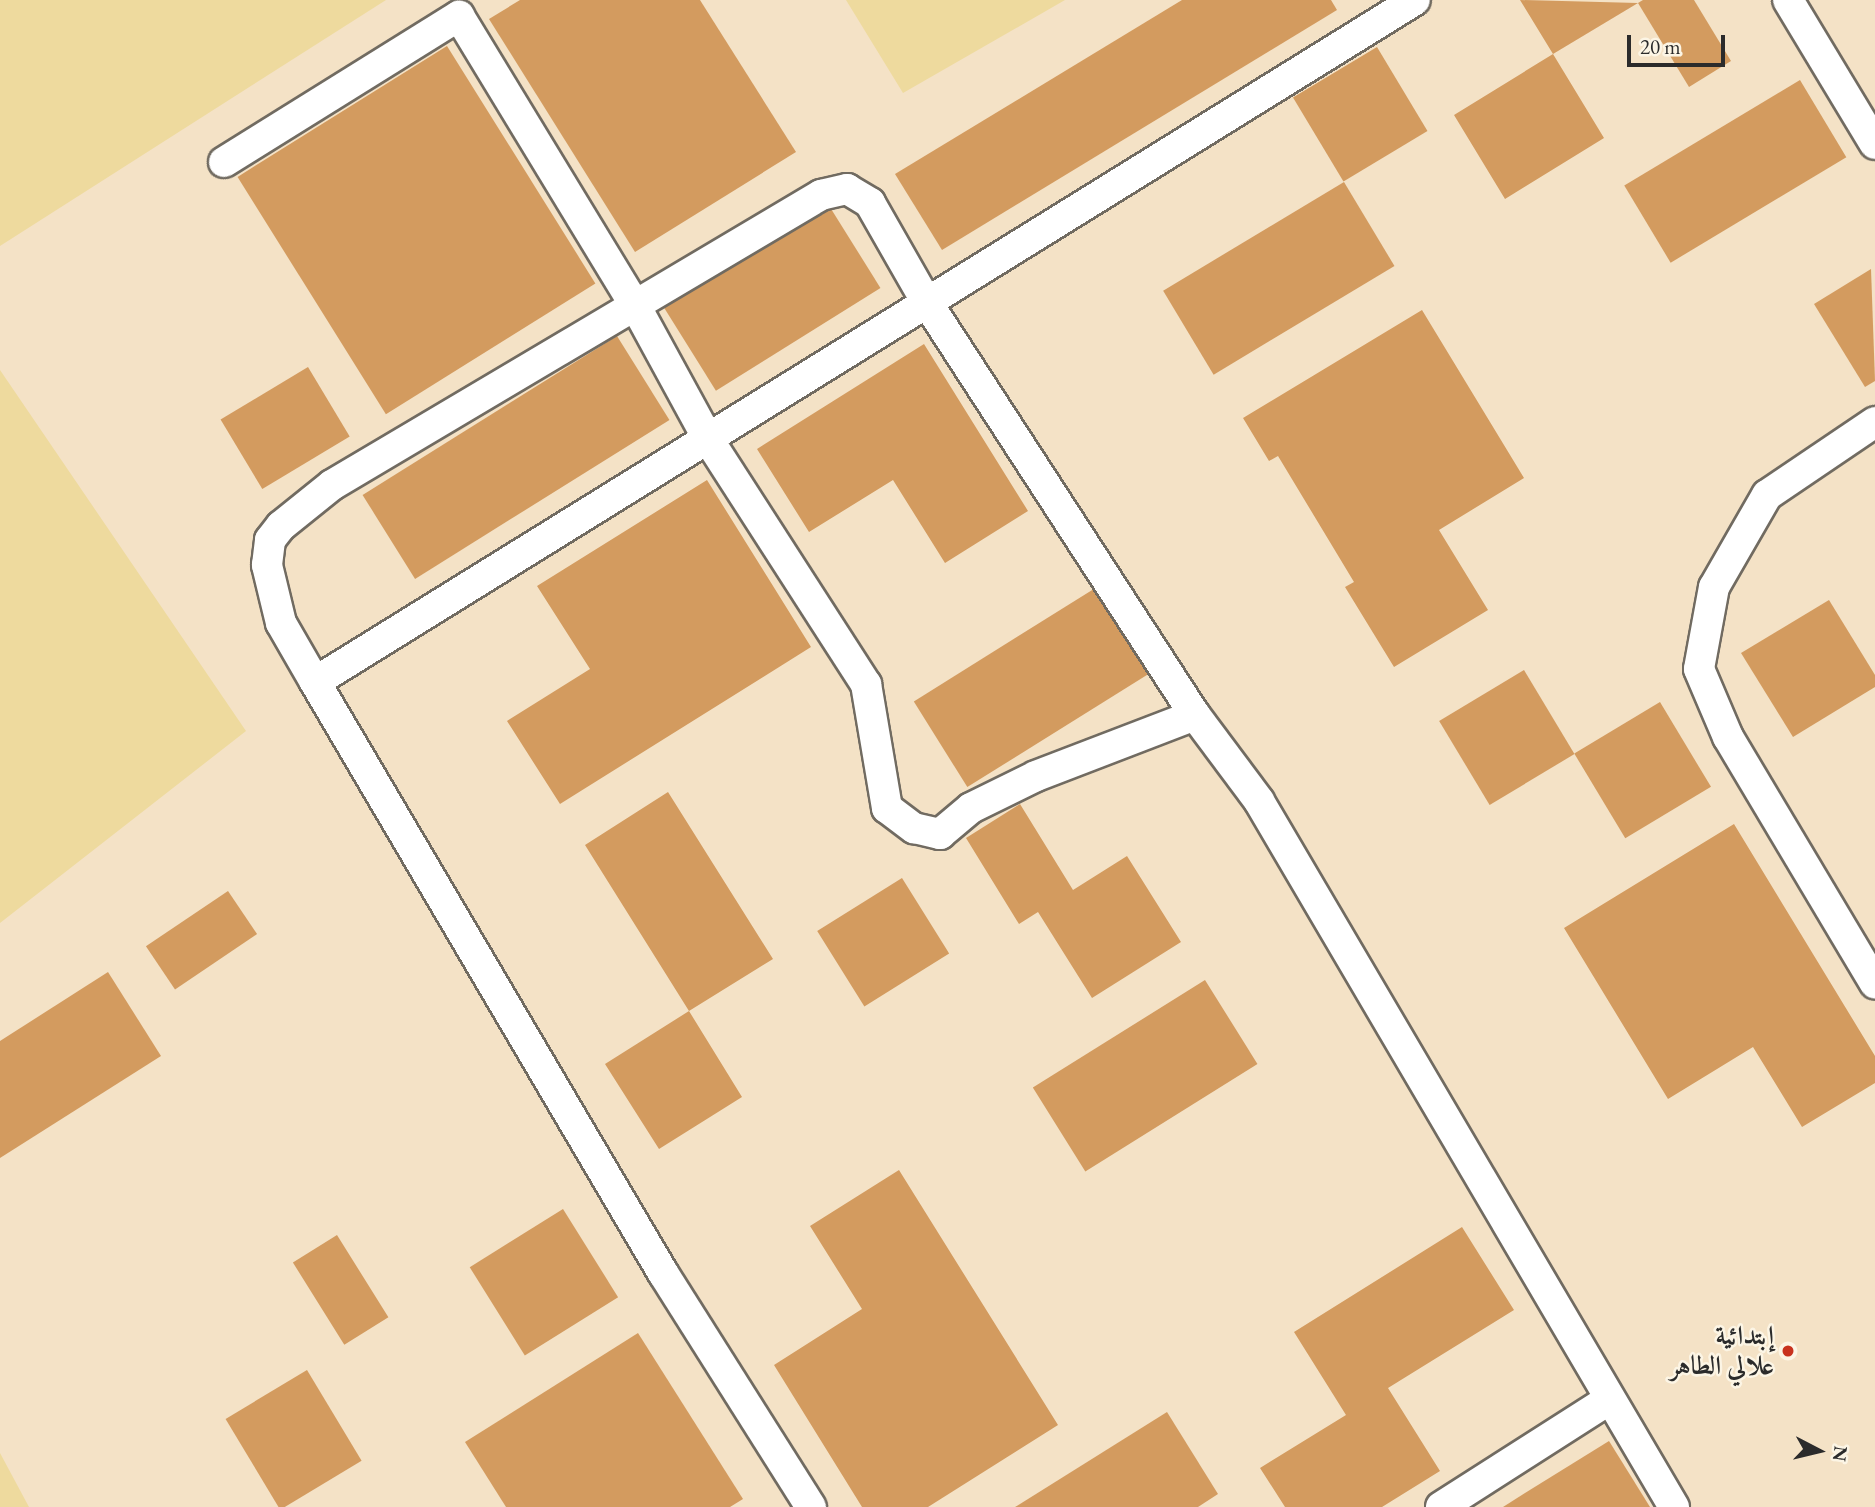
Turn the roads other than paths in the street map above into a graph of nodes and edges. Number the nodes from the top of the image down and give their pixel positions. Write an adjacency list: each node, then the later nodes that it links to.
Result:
1 (1415, 0): 5 (street)
2 (1788, 0): 3 (street)
3 (1875, 144)
4 (224, 162): 6 (street)
5 (926, 301): 6 (street); 8 (street); 10 (street)
6 (635, 306): 8 (street); 9 (street)
7 (1875, 422): 11 (street)
8 (708, 439): 9 (street); 10 (street)
9 (315, 681): 13 (street)
10 (1195, 715): 12 (street)
11 (1871, 966)
12 (1608, 1400): 14 (street); 15 (street)
13 (811, 1507)
14 (1441, 1507)
15 (1674, 1507)

